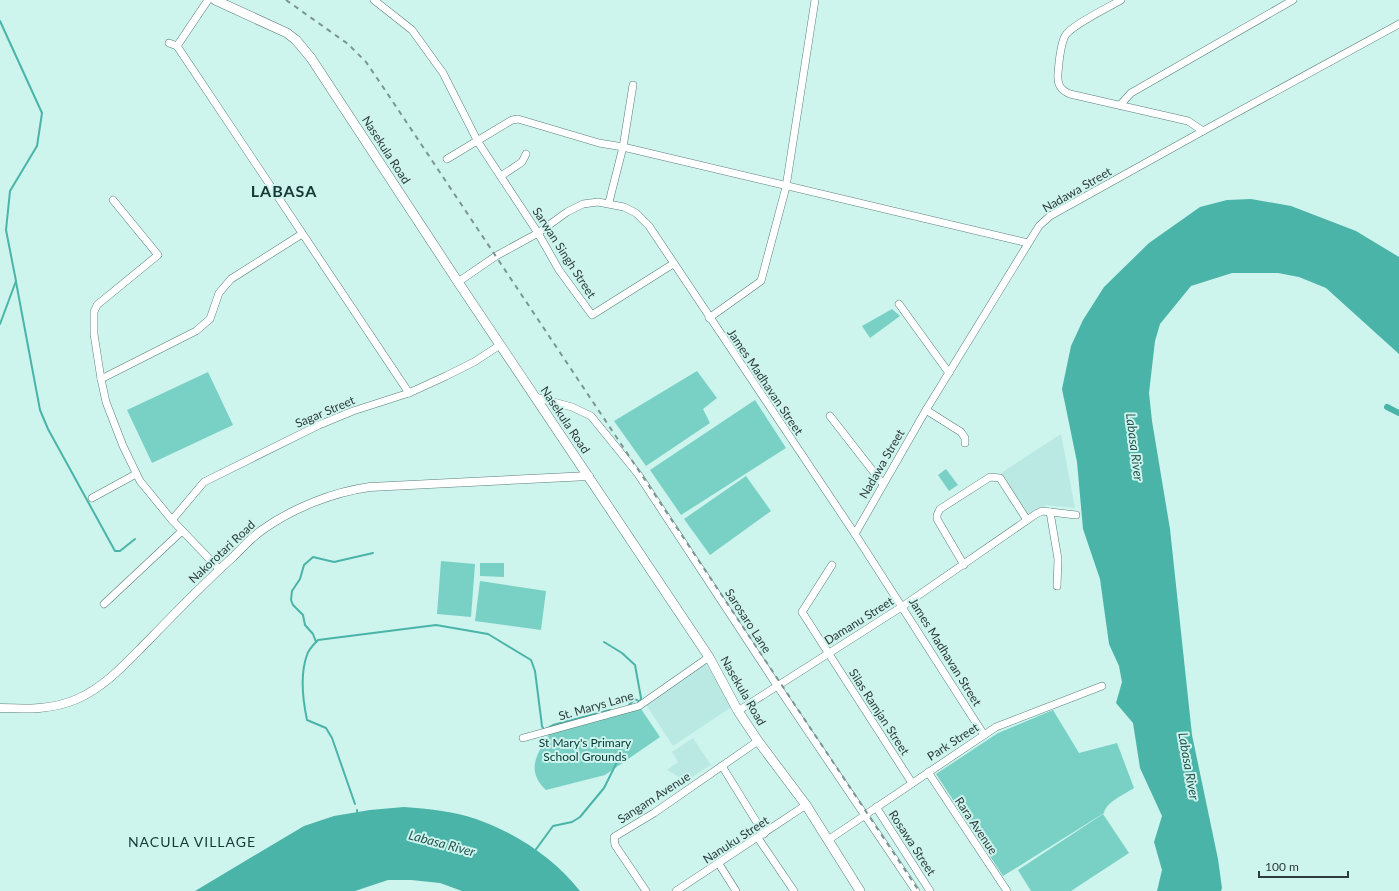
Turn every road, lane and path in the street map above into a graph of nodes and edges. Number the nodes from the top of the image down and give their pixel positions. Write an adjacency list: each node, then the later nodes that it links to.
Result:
1 (208, 0): 9 (street)
2 (215, 0): 25 (main road, Nasekula Road)
3 (374, 0): 13 (street, Sarwan Singh Street)
4 (815, 0): 18 (street)
5 (1121, 0): 11 (street)
6 (1293, 0): 11 (street)
7 (1399, 24): 12 (street, Nadawa Street)
8 (169, 43): 9 (street)
9 (177, 46): 22 (street)
10 (633, 85): 14 (street)
11 (1120, 104): 12 (street)
12 (1202, 131): 23 (street, Nadawa Street)
13 (478, 142): 14 (street); 16 (street); 17 (street, Sarwan Singh Street)
14 (623, 148): 18 (street); 20 (street)
15 (526, 154): 17 (street)
16 (447, 159)
17 (501, 176): 21 (street, Sarwan Singh Street)
18 (786, 187): 23 (street); 27 (street)
19 (113, 200): 30 (street)
20 (608, 202): 21 (street, James Madhavan Street); 24 (street, James Madhavan Street)
21 (538, 233): 24 (street, Sarwan Singh Street); 25 (street, James Madhavan Street)
22 (302, 234): 30 (street); 31 (street)
23 (1028, 243): 29 (street, Nadawa Street)
24 (673, 264): 27 (street, James Madhavan Street)
25 (458, 282): 28 (main road, Nasekula Road)
26 (899, 304): 29 (street)
27 (709, 318): 45 (street, James Madhavan Street)
28 (500, 345): 31 (street, Sagar Street); 32 (main road, Nasekula Road)
29 (949, 373): 33 (street, Nadawa Street)
30 (101, 379): 36 (street)
31 (409, 393): 42 (street, Sagar Street)
32 (535, 397): 37 (main road, Nasekula Road); 55 (street, Sarosaro Lane)
33 (926, 410): 35 (street); 38 (street, Nadawa Street)
34 (830, 416): 38 (street)
35 (965, 443)
36 (136, 474): 39 (street); 42 (street)
37 (589, 476): 48 (street, Nakorotari Road); 53 (main road, Nasekula Road)
38 (883, 484): 45 (street, Nadawa Street)
39 (92, 498)
40 (1050, 512): 41 (street, Damanu Street); 43 (street, Damanu Street); 49 (street)
41 (1076, 515)
42 (172, 520): 44 (street)
43 (1026, 520): 47 (street, Damanu Street); 47 (street)
44 (182, 531): 48 (street); 50 (street)
45 (855, 534): 51 (street, James Madhavan Street)
46 (832, 565): 52 (street, Silas Ramjan Street)
47 (964, 565): 51 (street, Damanu Street)
48 (219, 569): 56 (street, Nakorotari Road)
49 (1057, 586)
50 (104, 604)
51 (903, 606): 52 (street, Damanu Street); 58 (street, James Madhavan Street)
52 (828, 653): 55 (street, Damanu Street); 63 (street, Silas Ramjan Street)
53 (709, 657): 57 (main road, Nasekula Road); 59 (street, St. Marys Lane)
54 (1102, 686): 58 (street, Park Street)
55 (778, 687): 57 (street, Damanu Street); 66 (street, Sarosaro Lane)
56 (0, 708)
57 (738, 711): 60 (main road, Nasekula Road)
58 (984, 735): 62 (street, Park Street)
59 (523, 738)
60 (758, 741): 61 (street, Sangam Avenue); 64 (main road, Nasekula Road)
61 (722, 766): 67 (street); 70 (street, Sangam Avenue)
62 (928, 772): 63 (street, Park Street); 77 (street, Rara Avenue)
63 (912, 783): 65 (street, Park Street)
64 (806, 805): 67 (street, Nanuku Street); 68 (main road, Nasekula Road)
65 (876, 807): 66 (street, Park Street); 76 (street, Rosawa Street)
66 (866, 814): 68 (street, Park Street); 75 (street, Sarosaro Lane)
67 (761, 836): 69 (street, Nanuku Street); 73 (street)
68 (828, 840): 74 (main road, Nasekula Road)
69 (719, 864): 71 (street, Nanuku Street); 72 (street)
70 (646, 891)
71 (676, 891)
72 (736, 891)
73 (794, 891)
74 (860, 891)
75 (916, 891)
76 (930, 891)
77 (1007, 891)

